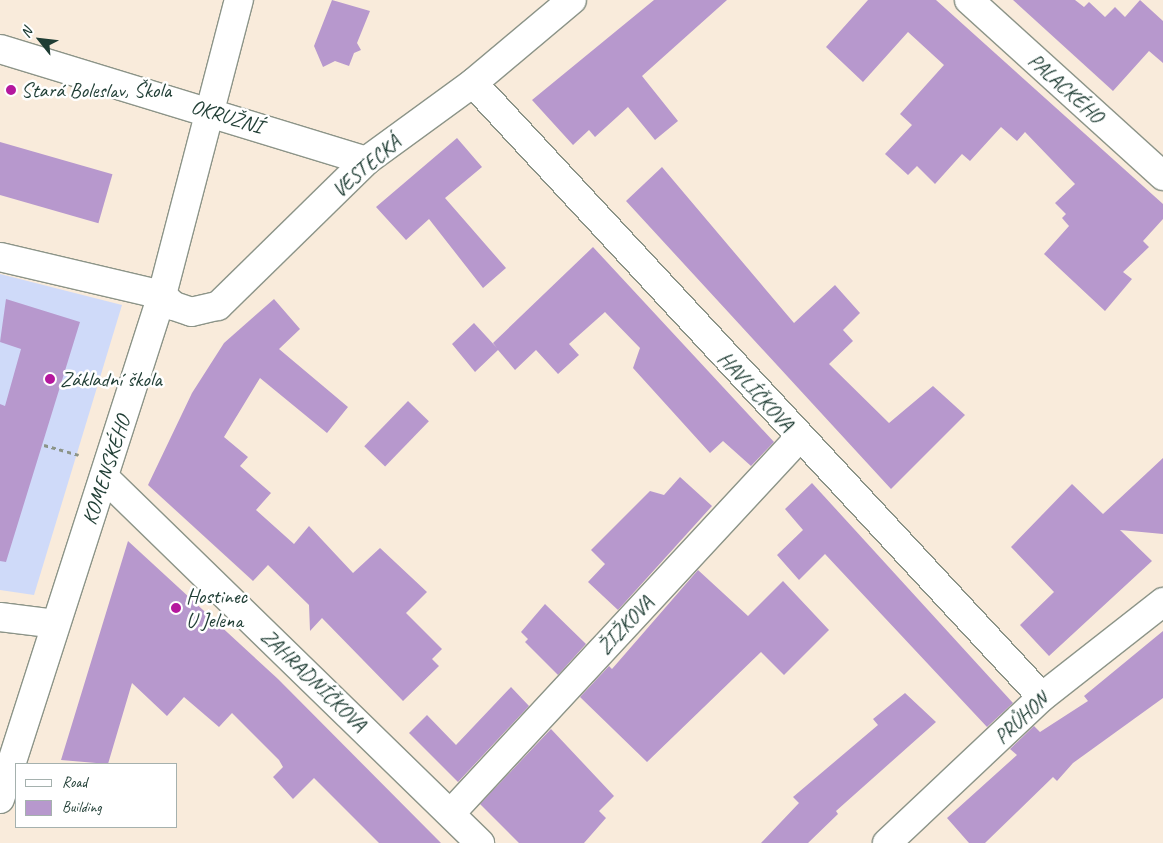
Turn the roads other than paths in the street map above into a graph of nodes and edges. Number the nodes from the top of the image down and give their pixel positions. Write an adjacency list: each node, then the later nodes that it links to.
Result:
1 (239, 0): 6 (street, KOMENSKÉHO)
2 (572, 0): 5 (street, VESTECKÁ)
3 (969, 0): 8 (street, PALACKÉHO)
4 (0, 49): 6 (street, OKRUŽNÍ)
5 (473, 83): 7 (street, VESTECKÁ); 11 (street, HAVLÍČKOVA)
6 (212, 110): 7 (street, OKRUŽNÍ); 10 (street, KOMENSKÉHO)
7 (366, 161): 10 (street, VESTECKÁ)
8 (1163, 176)
9 (0, 256): 10 (street)
10 (162, 295): 12 (street, KOMENSKÉHO)
11 (799, 438): 16 (street, HAVLÍČKOVA); 18 (street, ŽIŽKOVA)
12 (104, 477): 15 (street, KOMENSKÉHO); 18 (street, ZAHRADNÍČKOVA)
13 (1163, 602): 16 (street, PRŮHON)
14 (0, 617): 15 (street)
15 (56, 624): 17 (street, KOMENSKÉHO)
16 (1042, 697): 20 (street, PRŮHON)
17 (0, 799)
18 (451, 813): 19 (street, ZAHRADNÍČKOVA)
19 (480, 843)
20 (887, 843)

